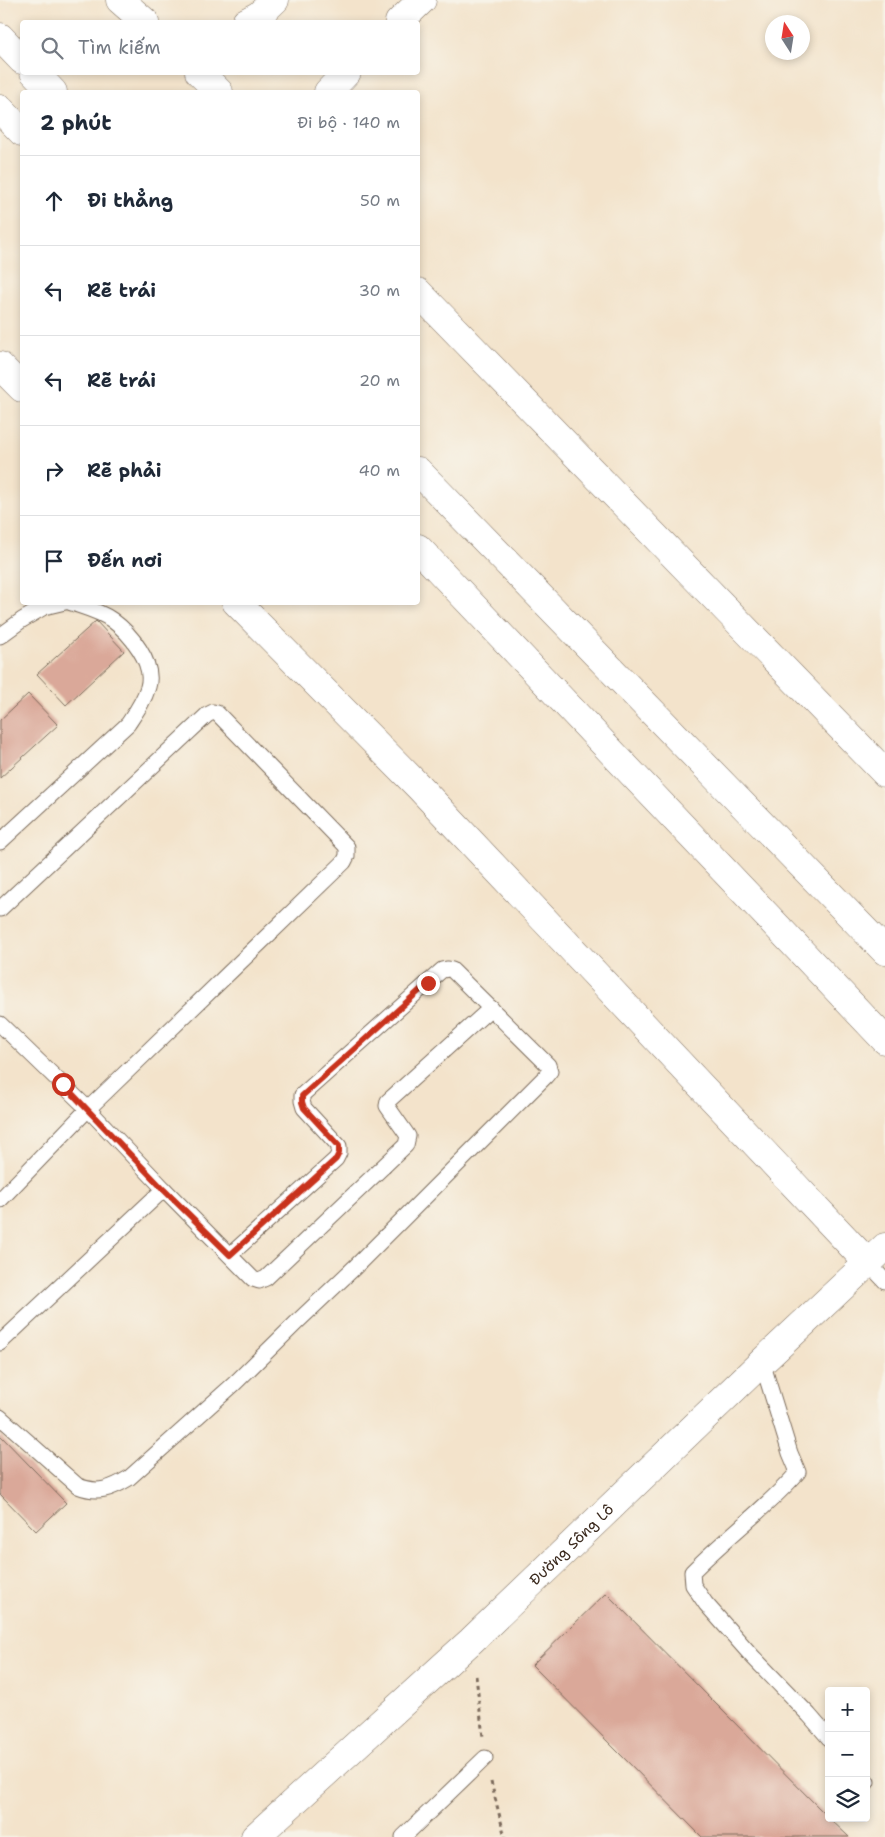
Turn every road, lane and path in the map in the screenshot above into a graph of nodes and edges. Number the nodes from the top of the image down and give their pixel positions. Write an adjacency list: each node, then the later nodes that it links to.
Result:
1 (120, 0): 4 (main road)
2 (274, 0): 5 (main road)
3 (422, 0): 6 (main road)
4 (143, 20)
5 (250, 20)
6 (401, 20)
7 (0, 35): 8 (main road); 9 (main road)
8 (20, 40)
9 (20, 58)
10 (37, 75): 13 (main road)
11 (202, 75): 14 (main road)
12 (344, 75): 15 (main road)
13 (51, 90)
14 (217, 90)
15 (330, 90)
16 (0, 109): 17 (main road)
17 (20, 130)
18 (420, 294): 27 (main road)
19 (0, 366): 20 (main road)
20 (20, 386)
21 (420, 474): 30 (main road)
22 (420, 550): 33 (main road)
23 (52, 605): 26 (lane)
24 (78, 605): 28 (lane)
25 (239, 605): 38 (main road)
26 (0, 636)
27 (885, 773)
28 (0, 842)
29 (0, 908): 34 (lane)
30 (885, 950)
31 (491, 1008): 37 (lane); 37 (lane); 41 (lane)
32 (0, 1024): 34 (lane)
33 (885, 1040)
34 (88, 1109): 35 (lane); 36 (lane)
35 (164, 1190): 37 (lane); 39 (lane)
36 (0, 1200)
37 (230, 1255)
38 (879, 1264): 40 (main road, Đường Sông Lô)
39 (0, 1343)
40 (762, 1362): 42 (lane); 44 (main road, Đường Sông Lô)
41 (0, 1417)
42 (825, 1733)
43 (485, 1758): 45 (lane)
44 (255, 1837)
45 (403, 1837)

